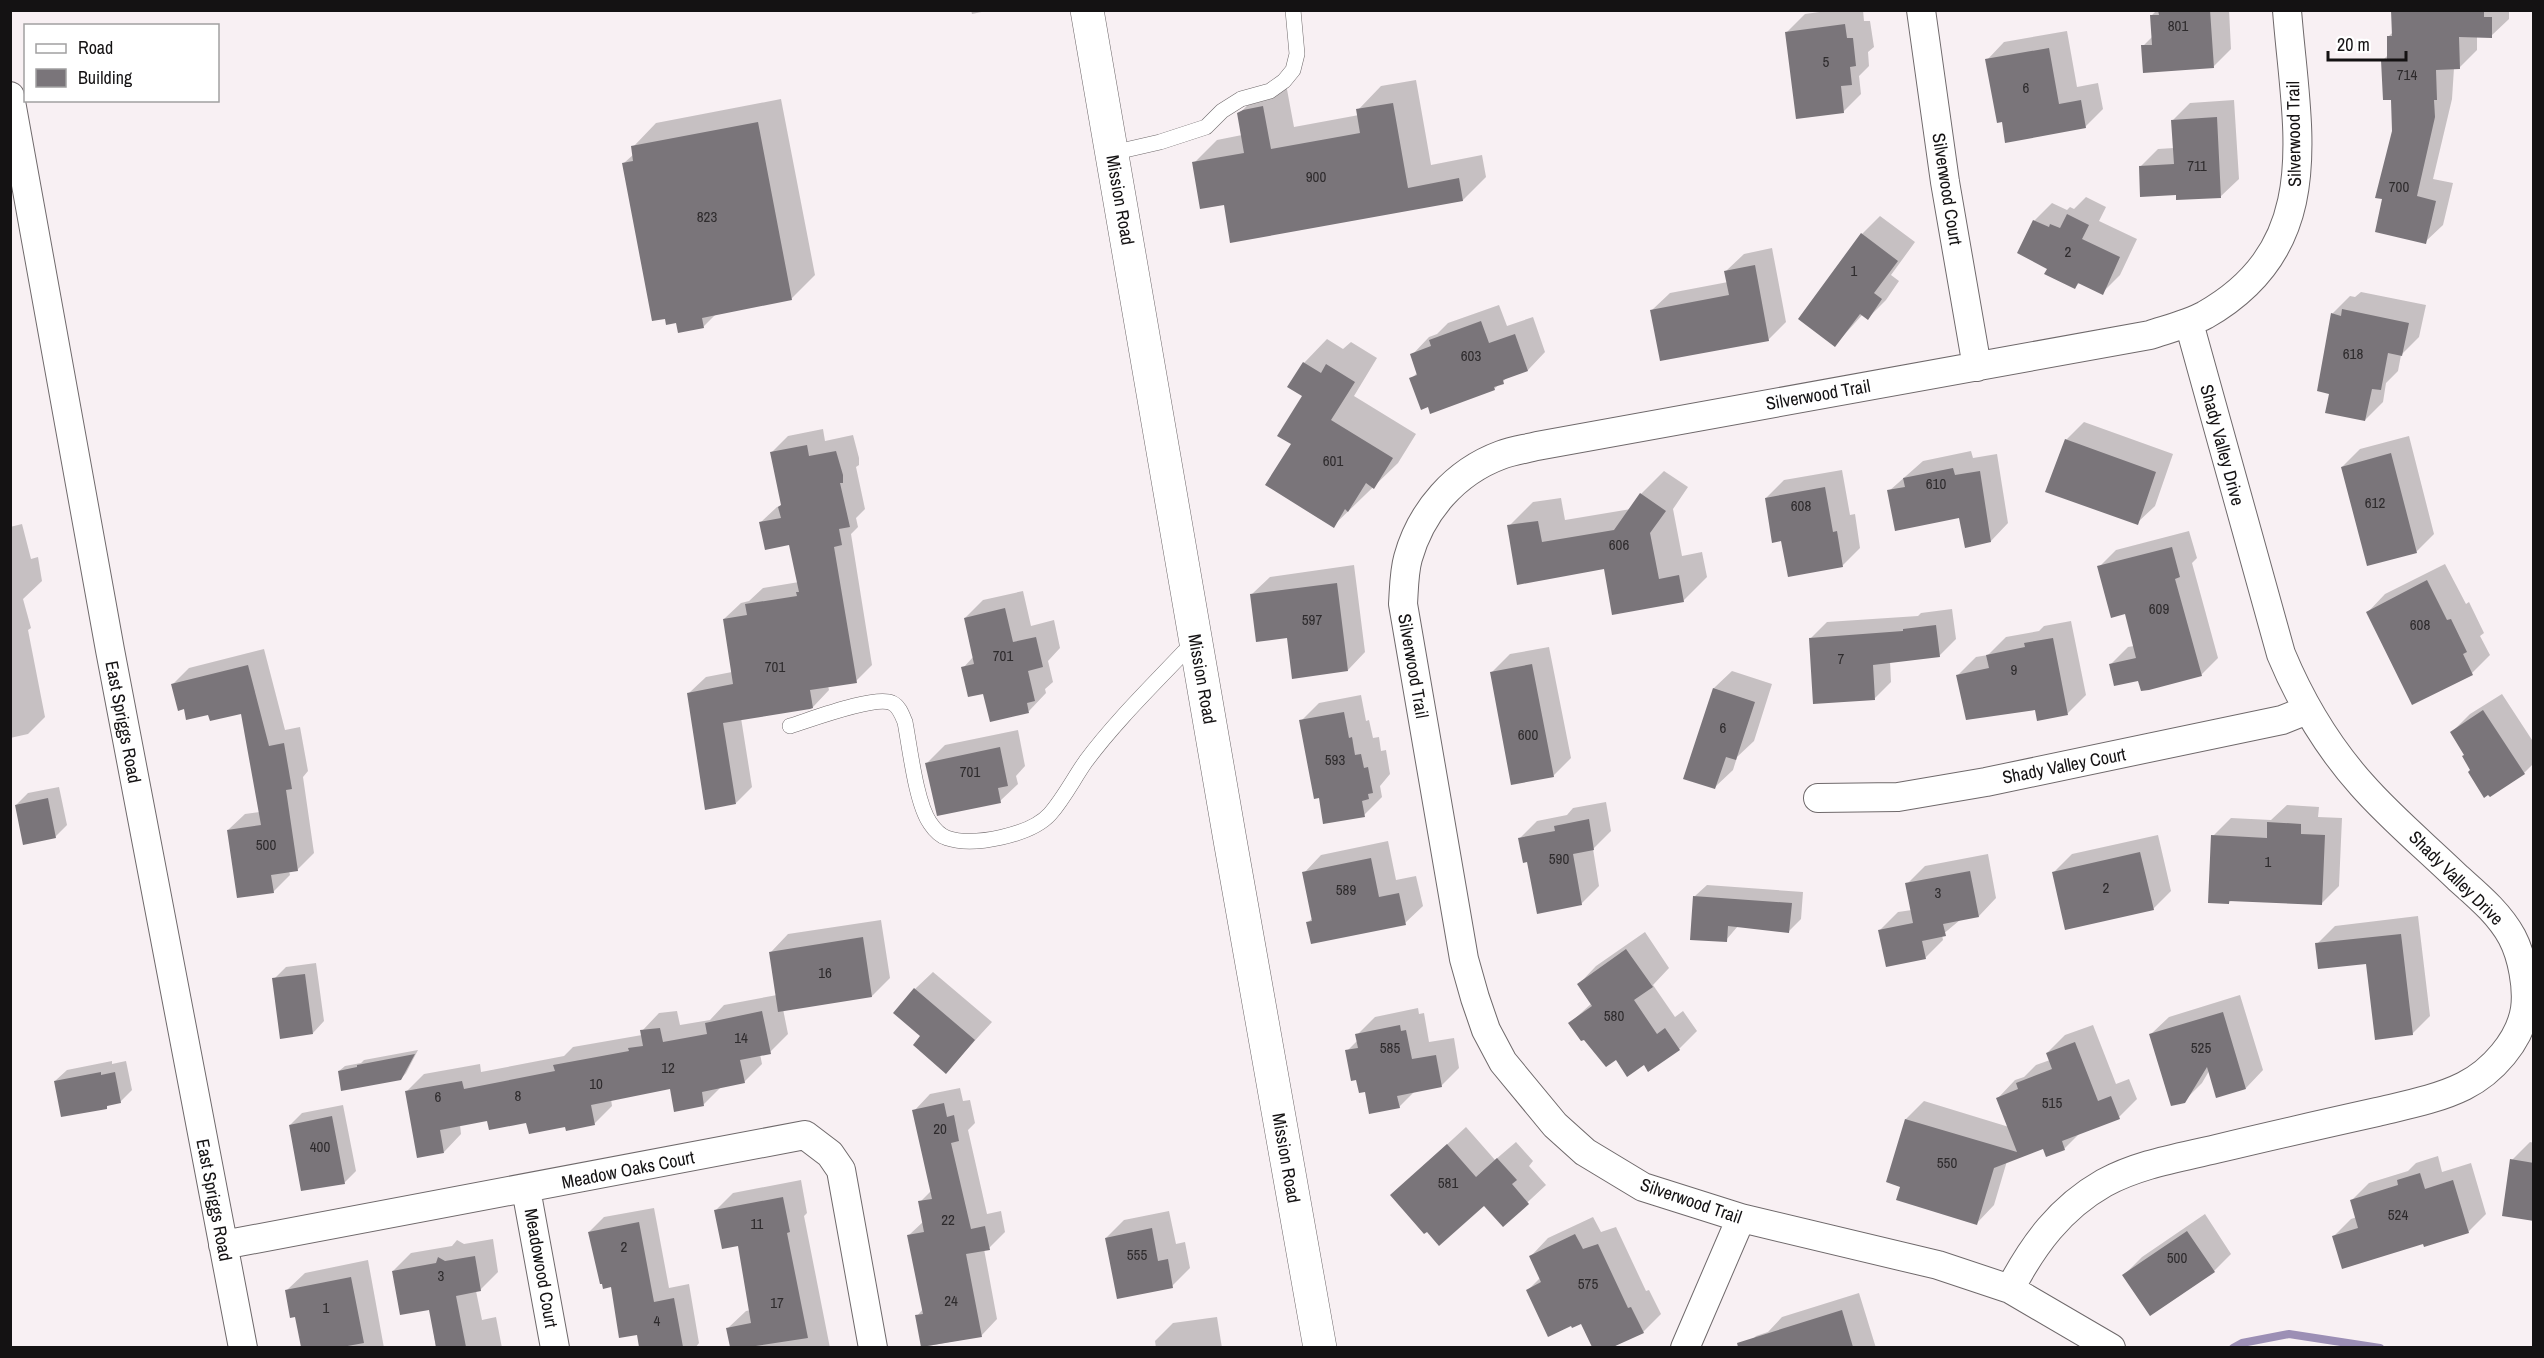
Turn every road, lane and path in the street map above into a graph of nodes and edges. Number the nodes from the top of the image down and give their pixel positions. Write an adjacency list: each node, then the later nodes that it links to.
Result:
1 (1087, 10): 6 (street, Mission Road)
2 (1293, 10): 6 (lane)
3 (1921, 10): 8 (street, Silverwood Court)
4 (2287, 10): 7 (street, Silverwood Trail)
5 (10, 96): 16 (street, East Spriggs Road)
6 (1112, 153): 9 (street, Mission Road)
7 (2189, 322): 8 (street, Silverwood Trail); 10 (street, Shady Valley Drive)
8 (1977, 367): 15 (street, Silverwood Trail)
9 (1196, 643): 11 (lane); 21 (street, Mission Road)
10 (2307, 710): 12 (street, Shady Valley Court); 13 (street, Shady Valley Drive)
11 (790, 726)
12 (1818, 798)
13 (2528, 1023): 17 (street, Shady Valley Drive)
14 (526, 1189): 16 (street, Meadow Oaks Court); 19 (street, Meadowood Court); 20 (street, Meadow Oaks Court)
15 (1741, 1218): 17 (street, Silverwood Trail); 22 (street)
16 (223, 1245): 18 (street, East Spriggs Road)
17 (2010, 1289): 23 (street, Silverwood Trail)
18 (243, 1347)
19 (555, 1347)
20 (873, 1347)
21 (1320, 1347)
22 (1684, 1347)
23 (2111, 1347)

